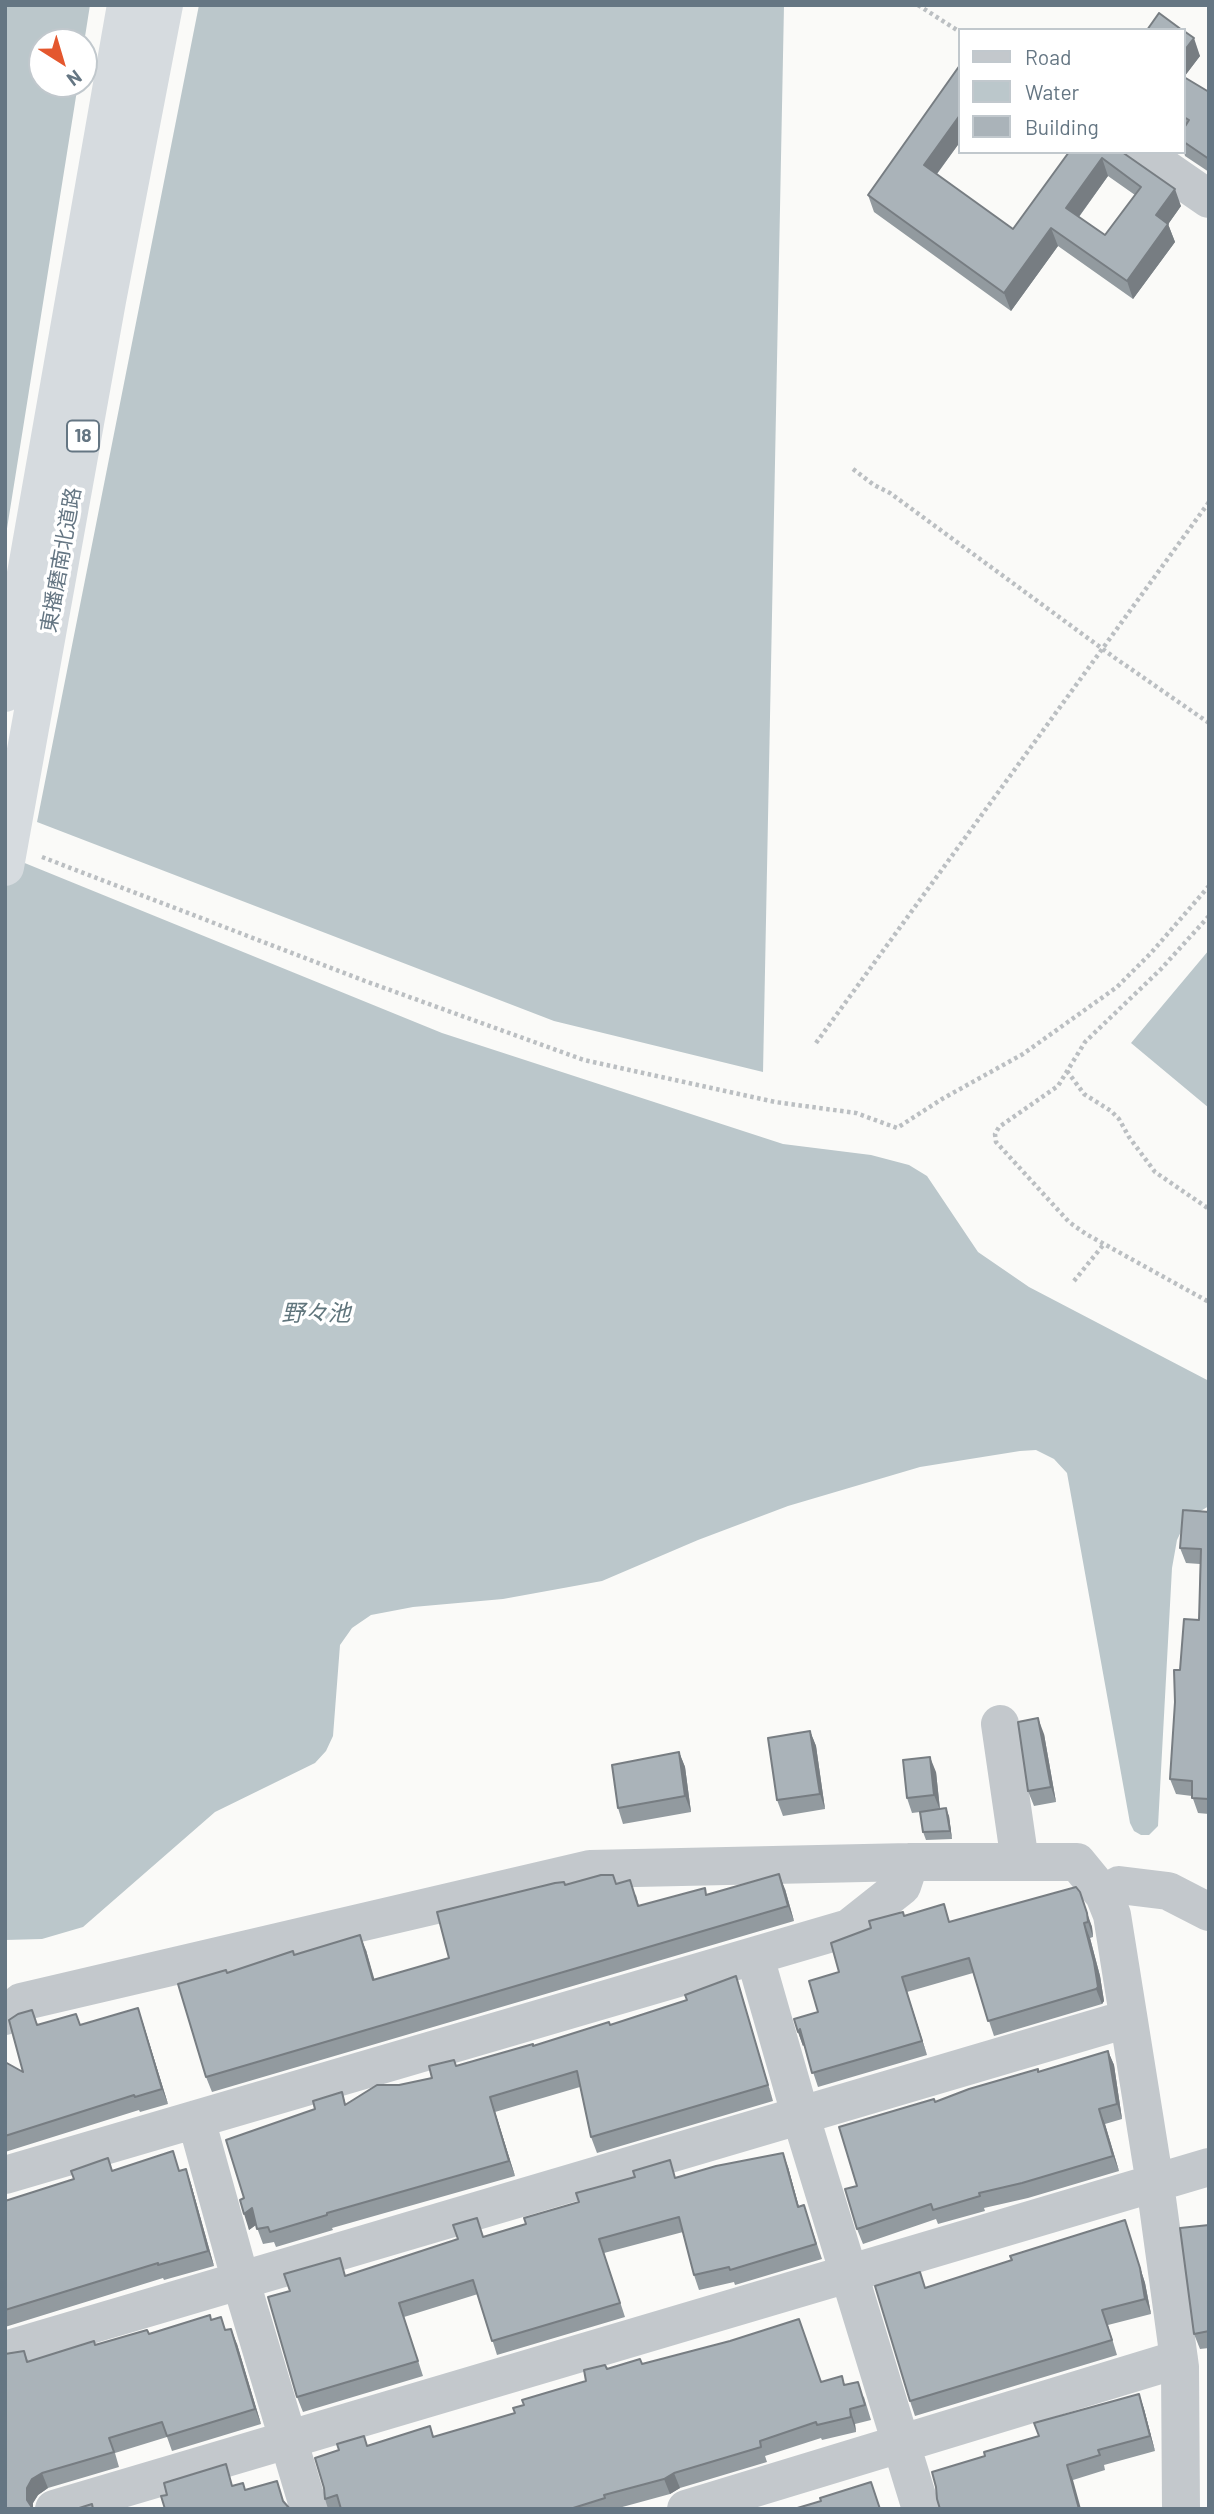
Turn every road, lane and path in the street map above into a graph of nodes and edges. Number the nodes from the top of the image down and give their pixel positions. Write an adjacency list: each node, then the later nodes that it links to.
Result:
1 (126, 5): 10 (highway, 東播磨南北道路 / 18)
2 (164, 5): 13 (highway, 東播磨南北道路 / 18)
3 (918, 5): 4 (path)
4 (958, 31)
5 (1144, 154): 6 (street)
6 (1209, 199)
7 (853, 470): 9 (path)
8 (1209, 502): 9 (path)
9 (1102, 648): 11 (path); 16 (path)
10 (5, 693)
11 (1209, 723)
12 (42, 856): 14 (path)
13 (5, 867)
14 (1209, 886)
15 (1209, 916): 17 (path)
16 (816, 1043)
17 (1067, 1071): 18 (path); 19 (path)
18 (1209, 1209)
19 (1104, 1244): 20 (path); 21 (path)
20 (1074, 1281)
21 (1209, 1302)
22 (1000, 1724): 24 (street)
23 (909, 1862): 24 (street); 27 (street); 28 (street)
24 (1020, 1862): 25 (street)
25 (1104, 1895): 26 (street); 29 (street)
26 (1209, 1912)
27 (755, 1957): 30 (street); 31 (street)
28 (5, 2016)
29 (1127, 2019): 30 (street); 34 (street)
30 (800, 2115): 35 (street); 36 (street)
31 (196, 2119): 33 (street); 36 (street)
32 (1209, 2167): 34 (street)
33 (5, 2175)
34 (1155, 2184): 35 (street); 38 (street)
35 (849, 2275): 39 (street); 40 (street)
36 (241, 2282): 37 (street); 39 (street)
37 (5, 2350)
38 (1179, 2359): 40 (street); 45 (street)
39 (289, 2440): 41 (street); 42 (street)
40 (901, 2444): 43 (street); 44 (street)
41 (54, 2509)
42 (309, 2509)
43 (686, 2509)
44 (921, 2509)
45 (1181, 2509)

